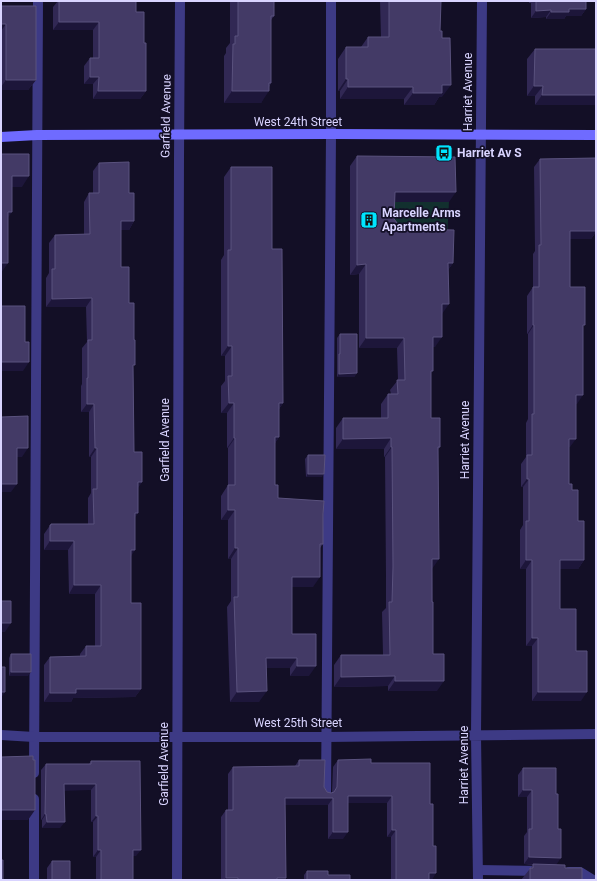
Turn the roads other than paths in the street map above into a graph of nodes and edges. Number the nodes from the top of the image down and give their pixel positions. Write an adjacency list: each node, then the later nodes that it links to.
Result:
1 (38, 1): 8 (street)
2 (180, 1): 9 (street, Garfield Avenue)
3 (331, 1): 5 (street)
4 (482, 1): 6 (street, Harriet Avenue)
5 (331, 134): 6 (street, West 24th Street); 9 (street, West 24th Street); 16 (street)
6 (481, 135): 7 (street, West 24th Street); 13 (street, Harriet Avenue)
7 (596, 135)
8 (37, 136): 9 (street, West 24th Street); 10 (street, West 24th Street); 14 (street)
9 (179, 136): 15 (street, Garfield Avenue)
10 (1, 137)
11 (596, 734): 13 (street, West 25th Street)
12 (1, 735): 14 (street, West 25th Street)
13 (476, 735): 16 (street, West 25th Street); 18 (street, Harriet Avenue)
14 (34, 737): 15 (street, West 25th Street); 19 (street)
15 (177, 737): 16 (street, West 25th Street); 20 (street, Garfield Avenue)
16 (326, 737): 17 (street)
17 (326, 794)
18 (478, 875): 21 (street)
19 (34, 880)
20 (177, 880)
21 (593, 880)

